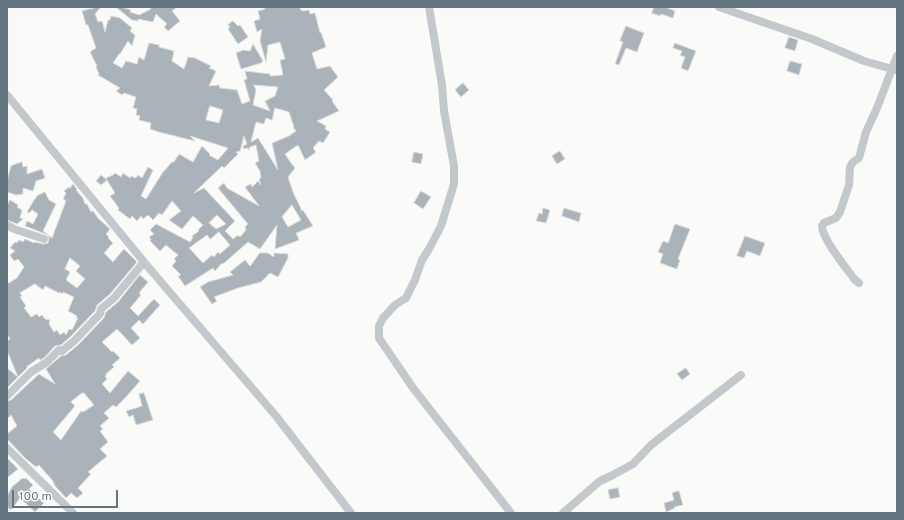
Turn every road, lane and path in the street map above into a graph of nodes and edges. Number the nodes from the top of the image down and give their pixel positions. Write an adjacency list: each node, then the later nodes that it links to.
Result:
1 (429, 7): 15 (street)
2 (719, 7): 4 (street)
3 (897, 56): 4 (street)
4 (895, 69): 9 (street)
5 (7, 95): 8 (street)
6 (7, 225): 7 (street)
7 (44, 239)
8 (144, 262): 11 (street); 14 (street)
9 (859, 283)
10 (741, 375): 16 (street)
11 (7, 396)
12 (7, 448): 13 (street)
13 (73, 513)
14 (351, 513)
15 (511, 513)
16 (563, 513)

